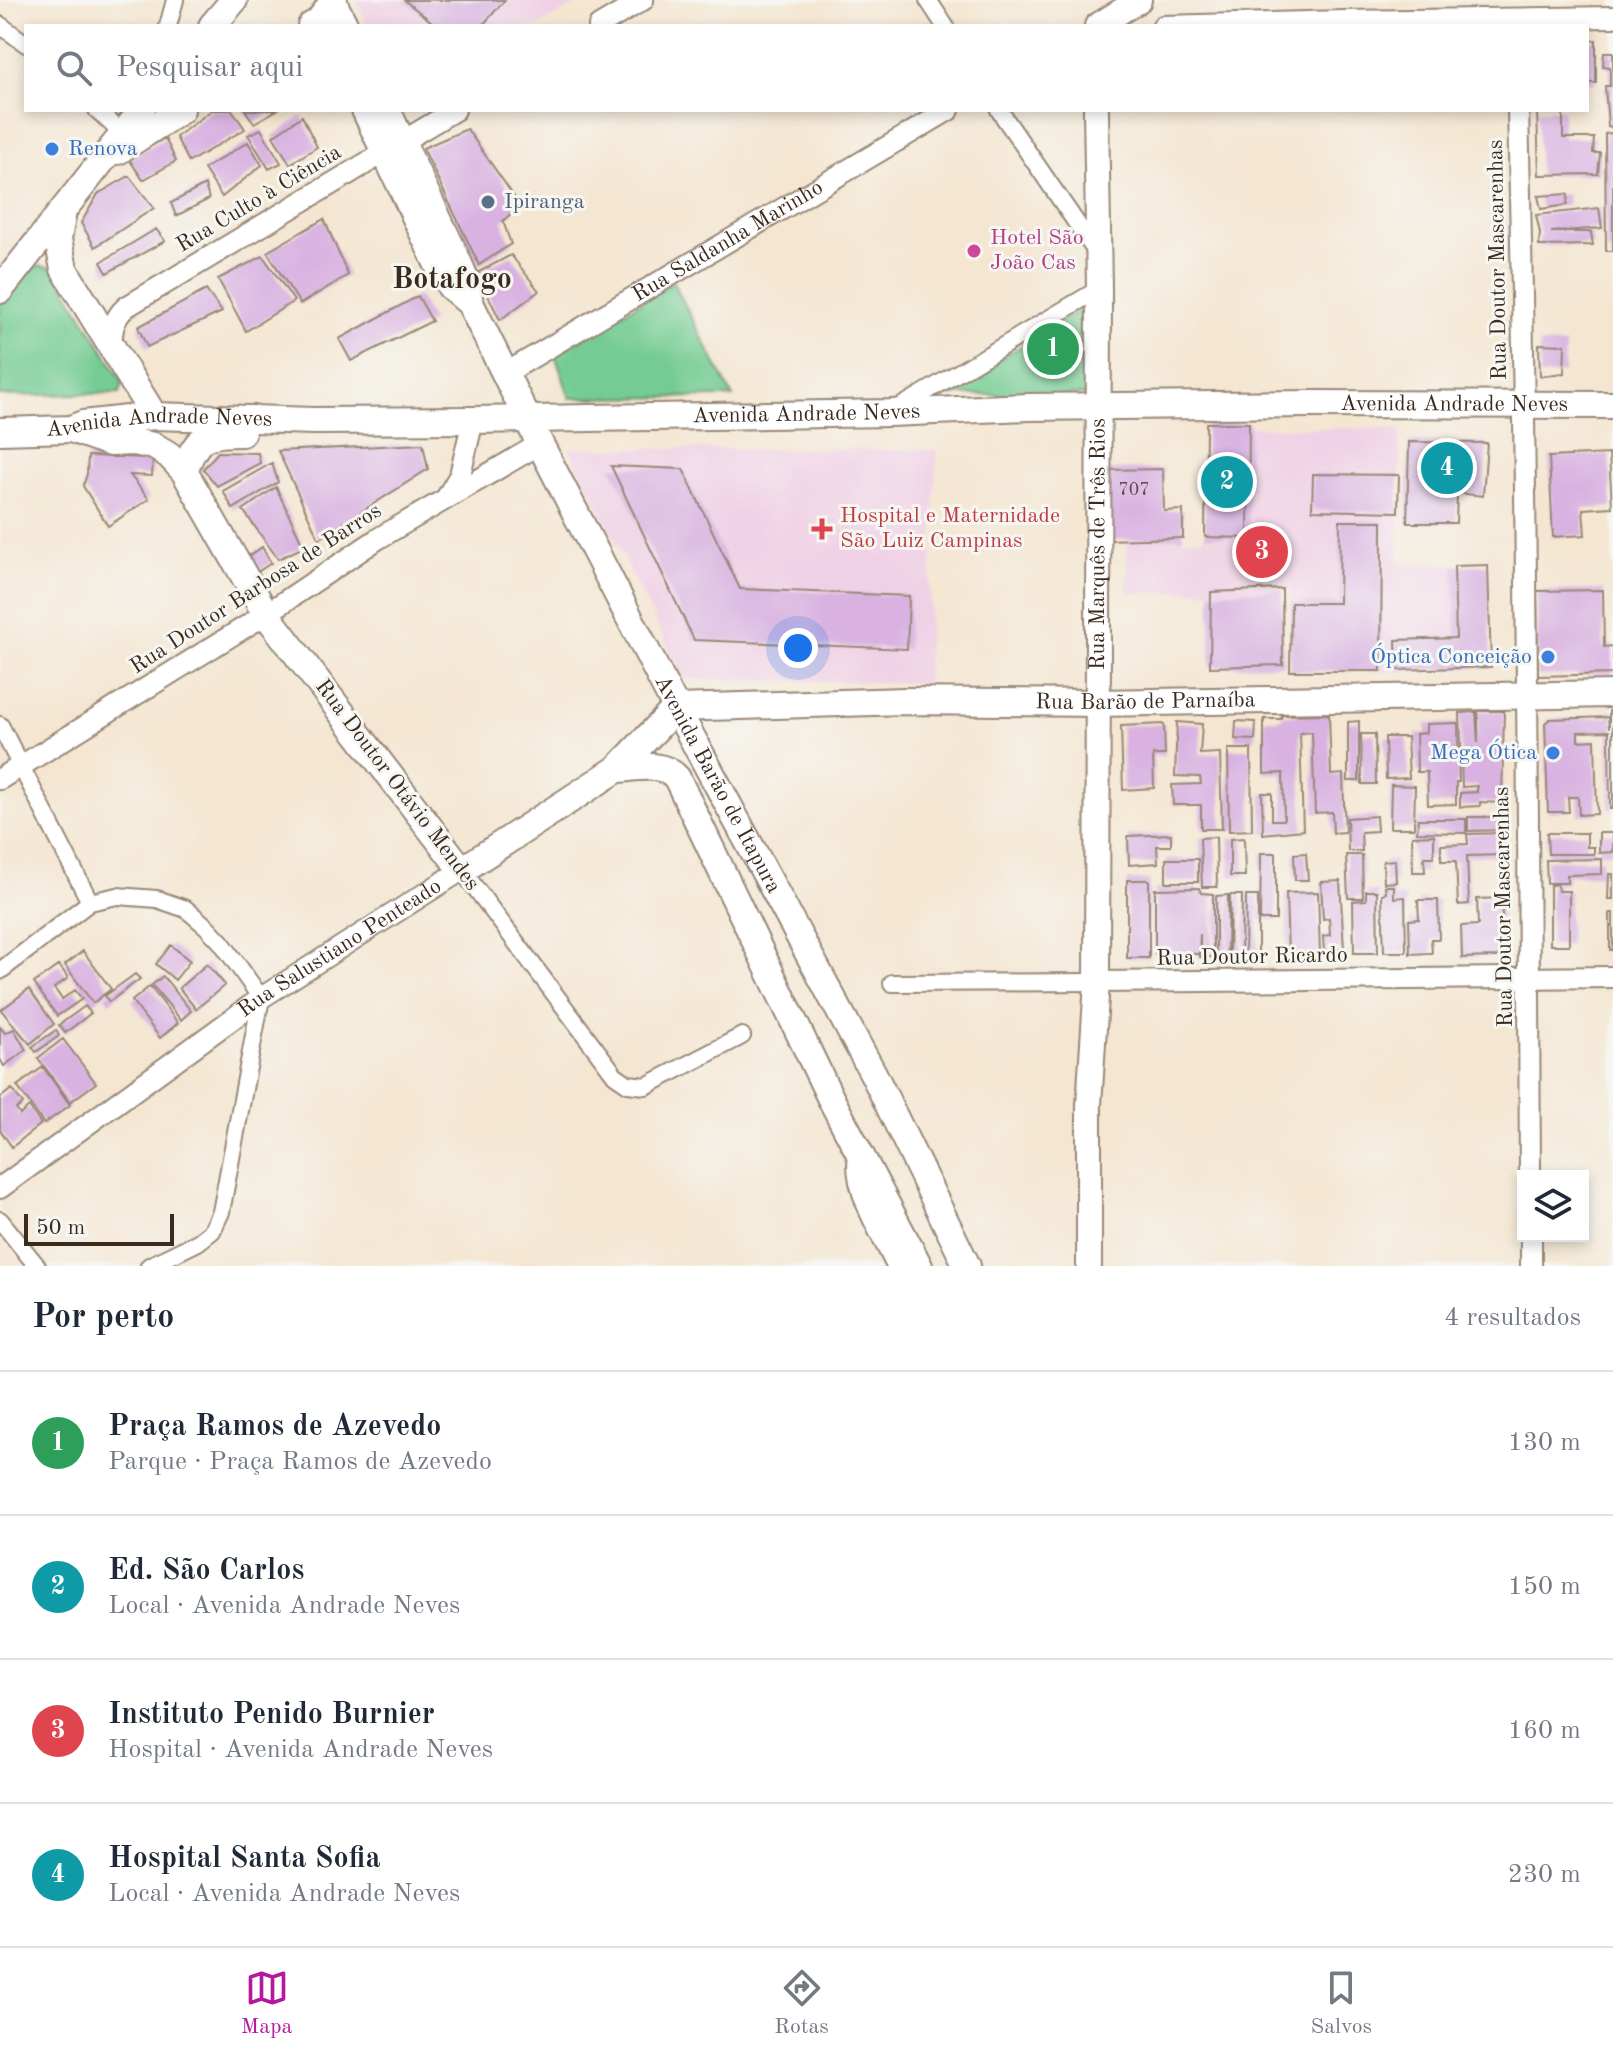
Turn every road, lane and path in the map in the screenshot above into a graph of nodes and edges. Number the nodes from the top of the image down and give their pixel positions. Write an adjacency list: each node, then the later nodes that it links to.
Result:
1 (175, 0): 8 (street)
2 (234, 0): 9 (main road)
3 (643, 0): 10 (street)
4 (928, 0): 11 (street)
5 (1139, 0): 12 (main road)
6 (1516, 15): 7 (street); 13 (street)
7 (1613, 17)
8 (169, 24)
9 (214, 24)
10 (602, 24)
11 (944, 24)
12 (1100, 24)
13 (1227, 24)
14 (0, 25): 15 (street)
15 (24, 43)
16 (108, 112): 25 (street)
17 (178, 112): 27 (main road)
18 (367, 112): 26 (main road, Avenida Barão de Itapura)
19 (387, 112): 26 (main road, Avenida Barão de Itapura)
20 (452, 112): 26 (street, Rua Culto à Ciência)
21 (946, 112): 33 (street, Rua Saldanha Marinho)
22 (1000, 112): 29 (street)
23 (1096, 112): 29 (main road, Rua Marquês de Três Rios)
24 (1518, 112): 34 (street, Rua Doutor Mascarenhas)
25 (136, 117): 27 (main road)
26 (394, 146): 32 (street, Rua Culto à Ciência); 33 (main road, Avenida Barão de Itapura)
27 (102, 161): 28 (main road)
28 (63, 211): 31 (main road); 32 (main road)
29 (1098, 255): 30 (main road, Rua Marquês de Três Rios)
30 (1099, 289): 36 (main road, Rua Marquês de Três Rios); 37 (street)
31 (0, 290)
32 (111, 347): 38 (main road)
33 (506, 373): 39 (main road, Avenida Barão de Itapura)
34 (1525, 405): 35 (main road, Avenida Andrade Neves); 36 (main road, Avenida Andrade Neves); 49 (street, Rua Doutor Mascarenhas)
35 (1613, 405)
36 (1096, 406): 37 (main road, Avenida Andrade Neves); 50 (main road, Rua Marquês de Três Rios)
37 (890, 413): 39 (main road, Avenida Andrade Neves)
38 (154, 416): 41 (main road, Avenida Andrade Neves); 42 (main road, Avenida Andrade Neves)
39 (527, 419): 40 (main road, Avenida Andrade Neves); 44 (main road, Avenida Barão de Itapura)
40 (473, 420): 41 (main road, Avenida Andrade Neves); 46 (street)
41 (314, 421): 45 (main road)
42 (71, 429): 43 (main road, Avenida Andrade Neves); 45 (main road, Rua Doutor Otávio Mendes)
43 (0, 431)
44 (540, 444): 46 (street, Rua Doutor Barbosa de Barros); 51 (main road, Avenida Barão de Itapura)
45 (184, 471): 47 (main road, Rua Doutor Otávio Mendes)
46 (447, 497): 47 (street, Rua Doutor Barbosa de Barros)
47 (266, 614): 53 (street, Rua Doutor Barbosa de Barros); 56 (main road, Rua Doutor Otávio Mendes)
48 (1613, 694): 49 (main road, Rua Barão de Parnaíba)
49 (1526, 695): 50 (main road, Rua Barão de Parnaíba); 60 (street, Rua Doutor Mascarenhas)
50 (1096, 703): 51 (main road, Rua Barão de Parnaíba); 61 (main road, Rua Marquês de Três Rios)
51 (676, 708): 54 (main road, Rua Salustiano Penteado); 74 (main road, Avenida Barão de Itapura)
52 (0, 725): 53 (street)
53 (21, 765): 55 (street, Rua Doutor Barbosa de Barros); 57 (street)
54 (617, 769): 56 (main road, Rua Salustiano Penteado); 65 (main road, Avenida Barão de Itapura)
55 (0, 779)
56 (462, 870): 63 (street, Rua Salustiano Penteado); 64 (street, Rua Doutor Otávio Mendes)
57 (90, 902): 58 (street); 63 (street)
58 (0, 971)
59 (1613, 977): 60 (street, Rua Doutor Ricardo)
60 (1529, 978): 61 (street, Rua Doutor Ricardo); 66 (street, Rua Doutor Mascarenhas)
61 (1097, 982): 62 (street, Rua Doutor Ricardo); 75 (main road, Rua Marquês de Três Rios)
62 (892, 983)
63 (261, 998): 67 (street, Rua Salustiano Penteado); 71 (street)
64 (742, 1036)
65 (860, 1153): 72 (main road); 73 (main road, Avenida Barão de Itapura)
66 (1530, 1170)
67 (0, 1188)
68 (0, 1220): 70 (street)
69 (1531, 1242): 76 (street)
70 (37, 1266)
71 (149, 1266)
72 (899, 1266)
73 (919, 1266)
74 (967, 1266)
75 (1089, 1266)
76 (1531, 1266)

